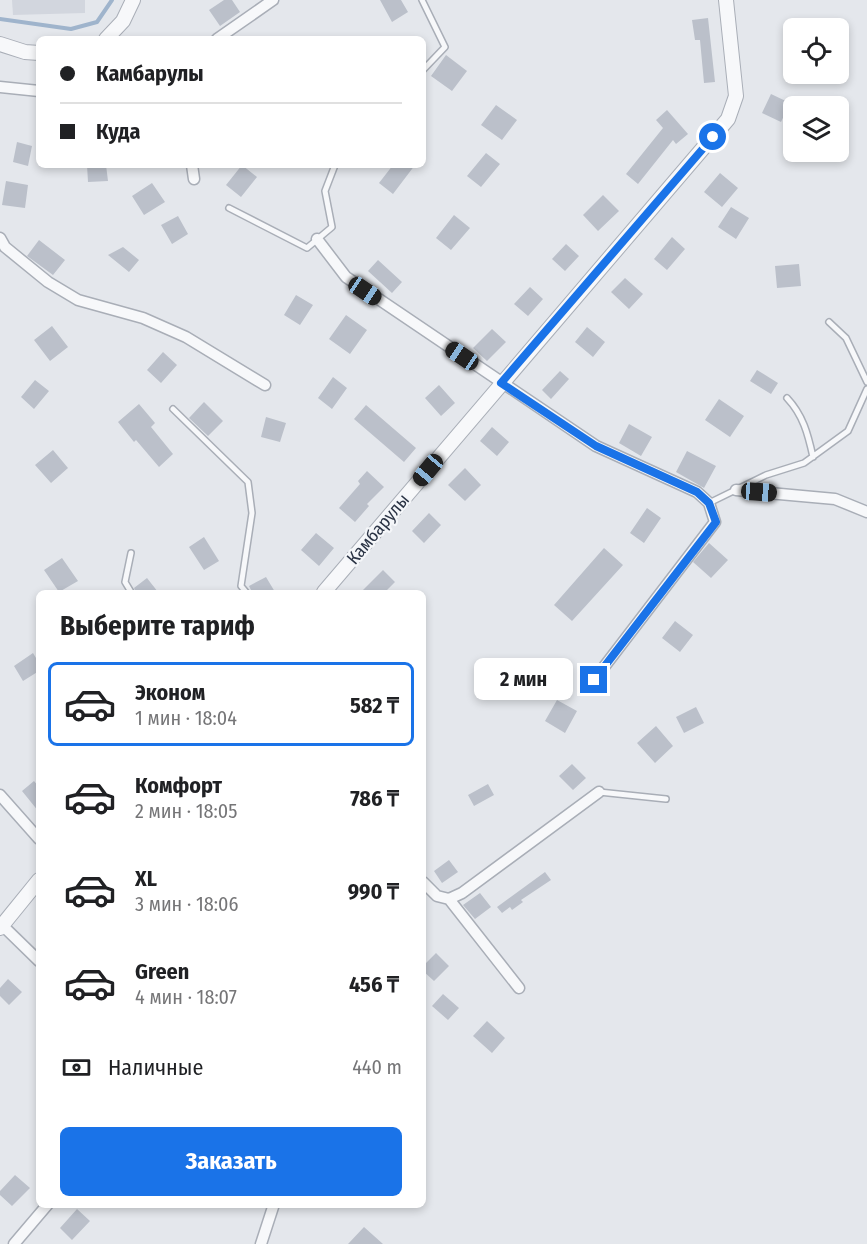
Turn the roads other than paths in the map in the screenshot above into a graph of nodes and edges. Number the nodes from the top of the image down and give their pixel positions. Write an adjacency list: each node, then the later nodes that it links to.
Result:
1 (133, 0): 5 (street)
2 (273, 0): 6 (street)
3 (422, 0): 9 (lane)
4 (726, 0): 20 (street, Камбарулы)
5 (109, 36)
6 (221, 36)
7 (0, 44): 8 (street)
8 (36, 53)
9 (426, 67)
10 (0, 87): 11 (street)
11 (36, 91)
12 (192, 168): 14 (street)
13 (334, 168): 17 (lane)
14 (194, 179)
15 (229, 208): 17 (lane)
16 (0, 238): 21 (street)
17 (317, 239): 20 (street)
18 (829, 322): 19 (lane)
19 (867, 382)
20 (501, 383): 27 (street); 32 (street, Камбарулы)
21 (265, 385)
22 (867, 389): 25 (lane)
23 (787, 398): 25 (lane)
24 (173, 409): 31 (lane)
25 (813, 457): 26 (lane)
26 (736, 490): 27 (lane); 28 (street)
27 (709, 503): 33 (street)
28 (867, 512)
29 (131, 553): 30 (lane)
30 (130, 590)
31 (245, 590)
32 (326, 590)
33 (594, 680)
34 (598, 792): 36 (lane); 40 (street)
35 (0, 795): 37 (street)
36 (666, 799)
37 (36, 836)
38 (36, 884): 41 (street)
39 (426, 885): 40 (street)
40 (449, 899): 43 (street)
41 (1, 927): 42 (street)
42 (36, 958)
43 (519, 988)
44 (45, 1208): 46 (street)
45 (273, 1208): 47 (street)
46 (14, 1244)
47 (261, 1244)

